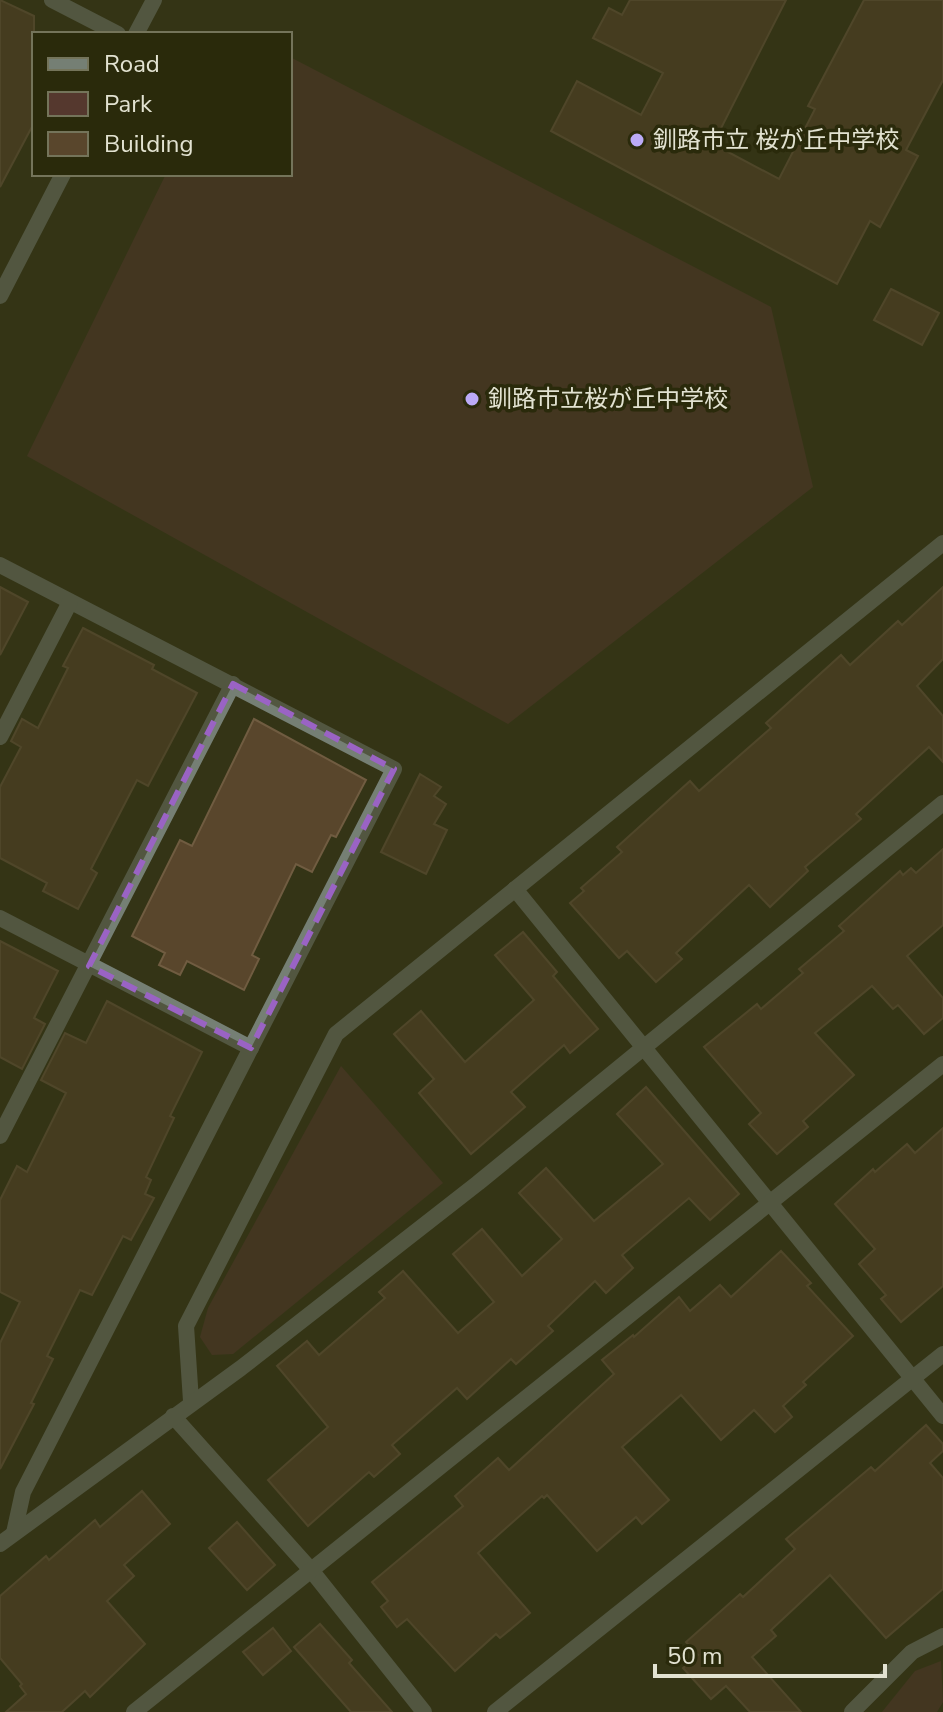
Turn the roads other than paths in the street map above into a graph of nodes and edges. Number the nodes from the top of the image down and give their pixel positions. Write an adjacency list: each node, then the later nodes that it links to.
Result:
1 (52, 0): 3 (street)
2 (154, 0): 4 (street)
3 (114, 32)
4 (137, 32)
5 (62, 176): 6 (street)
6 (0, 296)
7 (943, 543): 13 (street)
8 (0, 565): 9 (street)
9 (70, 602): 10 (street); 11 (street)
10 (233, 684): 15 (street); 17 (street)
11 (0, 737)
12 (943, 803): 16 (street)
13 (515, 889): 16 (street); 23 (street)
14 (0, 918): 15 (street)
15 (89, 966): 17 (street); 19 (street)
16 (644, 1047): 20 (street); 23 (street)
17 (251, 1048): 26 (street)
18 (943, 1064): 20 (street)
19 (0, 1136)
20 (771, 1204): 22 (street); 28 (street)
21 (943, 1354): 22 (street)
22 (914, 1378): 25 (street); 32 (street)
23 (191, 1401): 24 (street)
24 (173, 1416): 26 (street); 28 (street)
25 (943, 1416)
26 (14, 1533): 27 (street)
27 (0, 1544)
28 (311, 1570): 30 (street); 31 (street)
29 (943, 1636): 33 (street)
30 (134, 1712)
31 (424, 1712)
32 (495, 1712)
33 (852, 1712)

